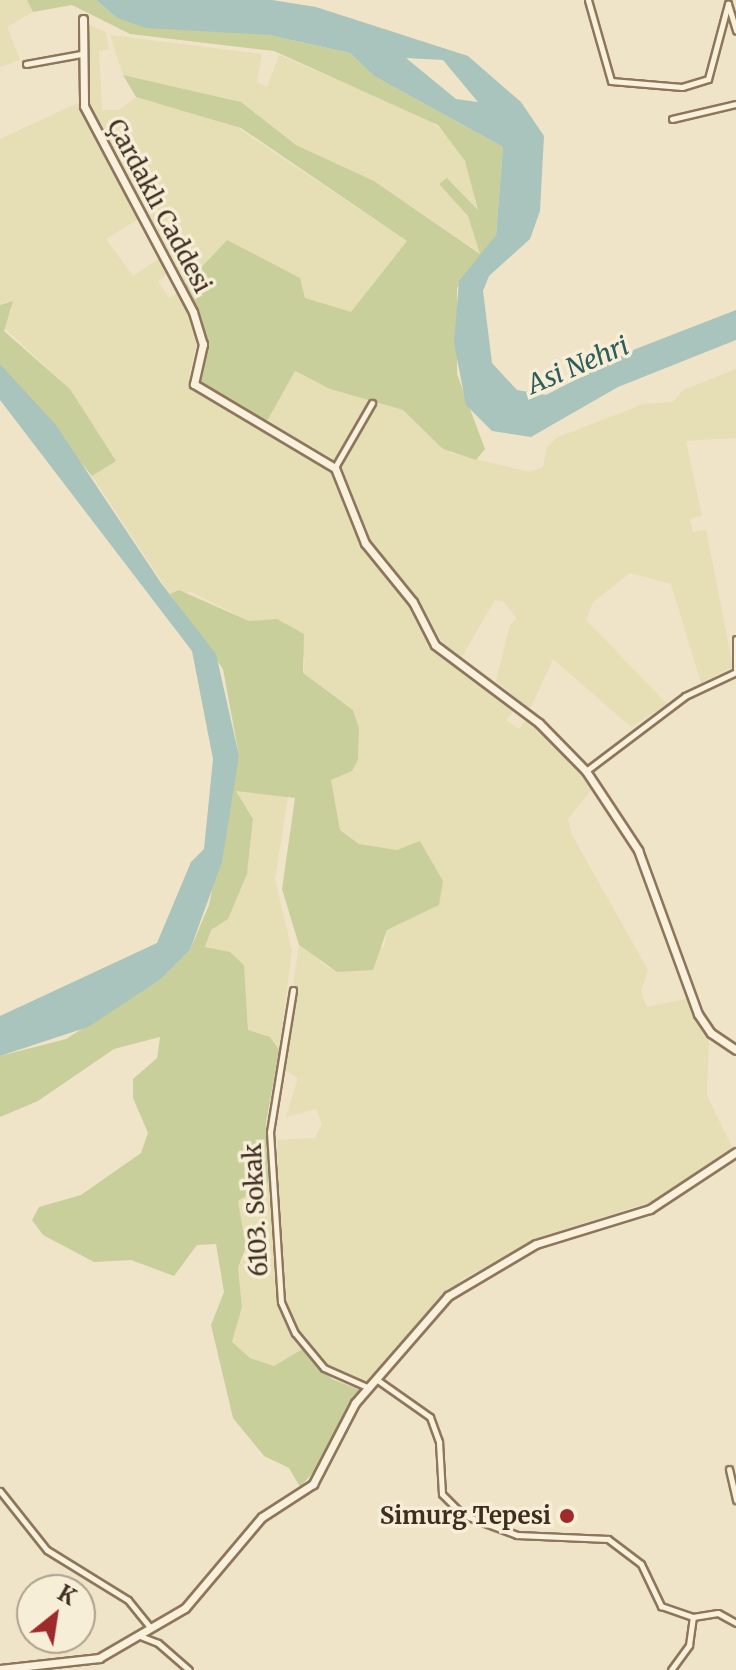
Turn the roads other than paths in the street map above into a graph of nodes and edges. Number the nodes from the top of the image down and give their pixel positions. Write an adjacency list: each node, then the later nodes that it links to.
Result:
1 (588, 0): 3 (street)
2 (83, 19): 4 (street, Çardaklı Caddesi)
3 (736, 31)
4 (81, 54): 5 (street); 9 (street, Çardaklı Caddesi)
5 (26, 64)
6 (736, 104): 7 (street)
7 (672, 119)
8 (372, 403): 9 (street)
9 (335, 468): 12 (street)
10 (736, 639): 11 (street)
11 (736, 671): 12 (street)
12 (586, 771): 14 (street)
13 (293, 990): 17 (street, 6103. Sokak)
14 (736, 1050)
15 (736, 1152): 16 (street)
16 (375, 1379): 17 (street); 21 (street)
17 (367, 1387): 23 (street)
18 (729, 1469): 20 (street)
19 (0, 1491): 23 (street)
20 (736, 1500)
21 (693, 1617): 22 (street); 28 (street)
22 (736, 1623)
23 (151, 1629): 24 (street)
24 (140, 1636): 25 (street); 27 (street)
25 (29, 1668): 26 (street)
26 (0, 1669)
27 (189, 1670)
28 (671, 1670)

